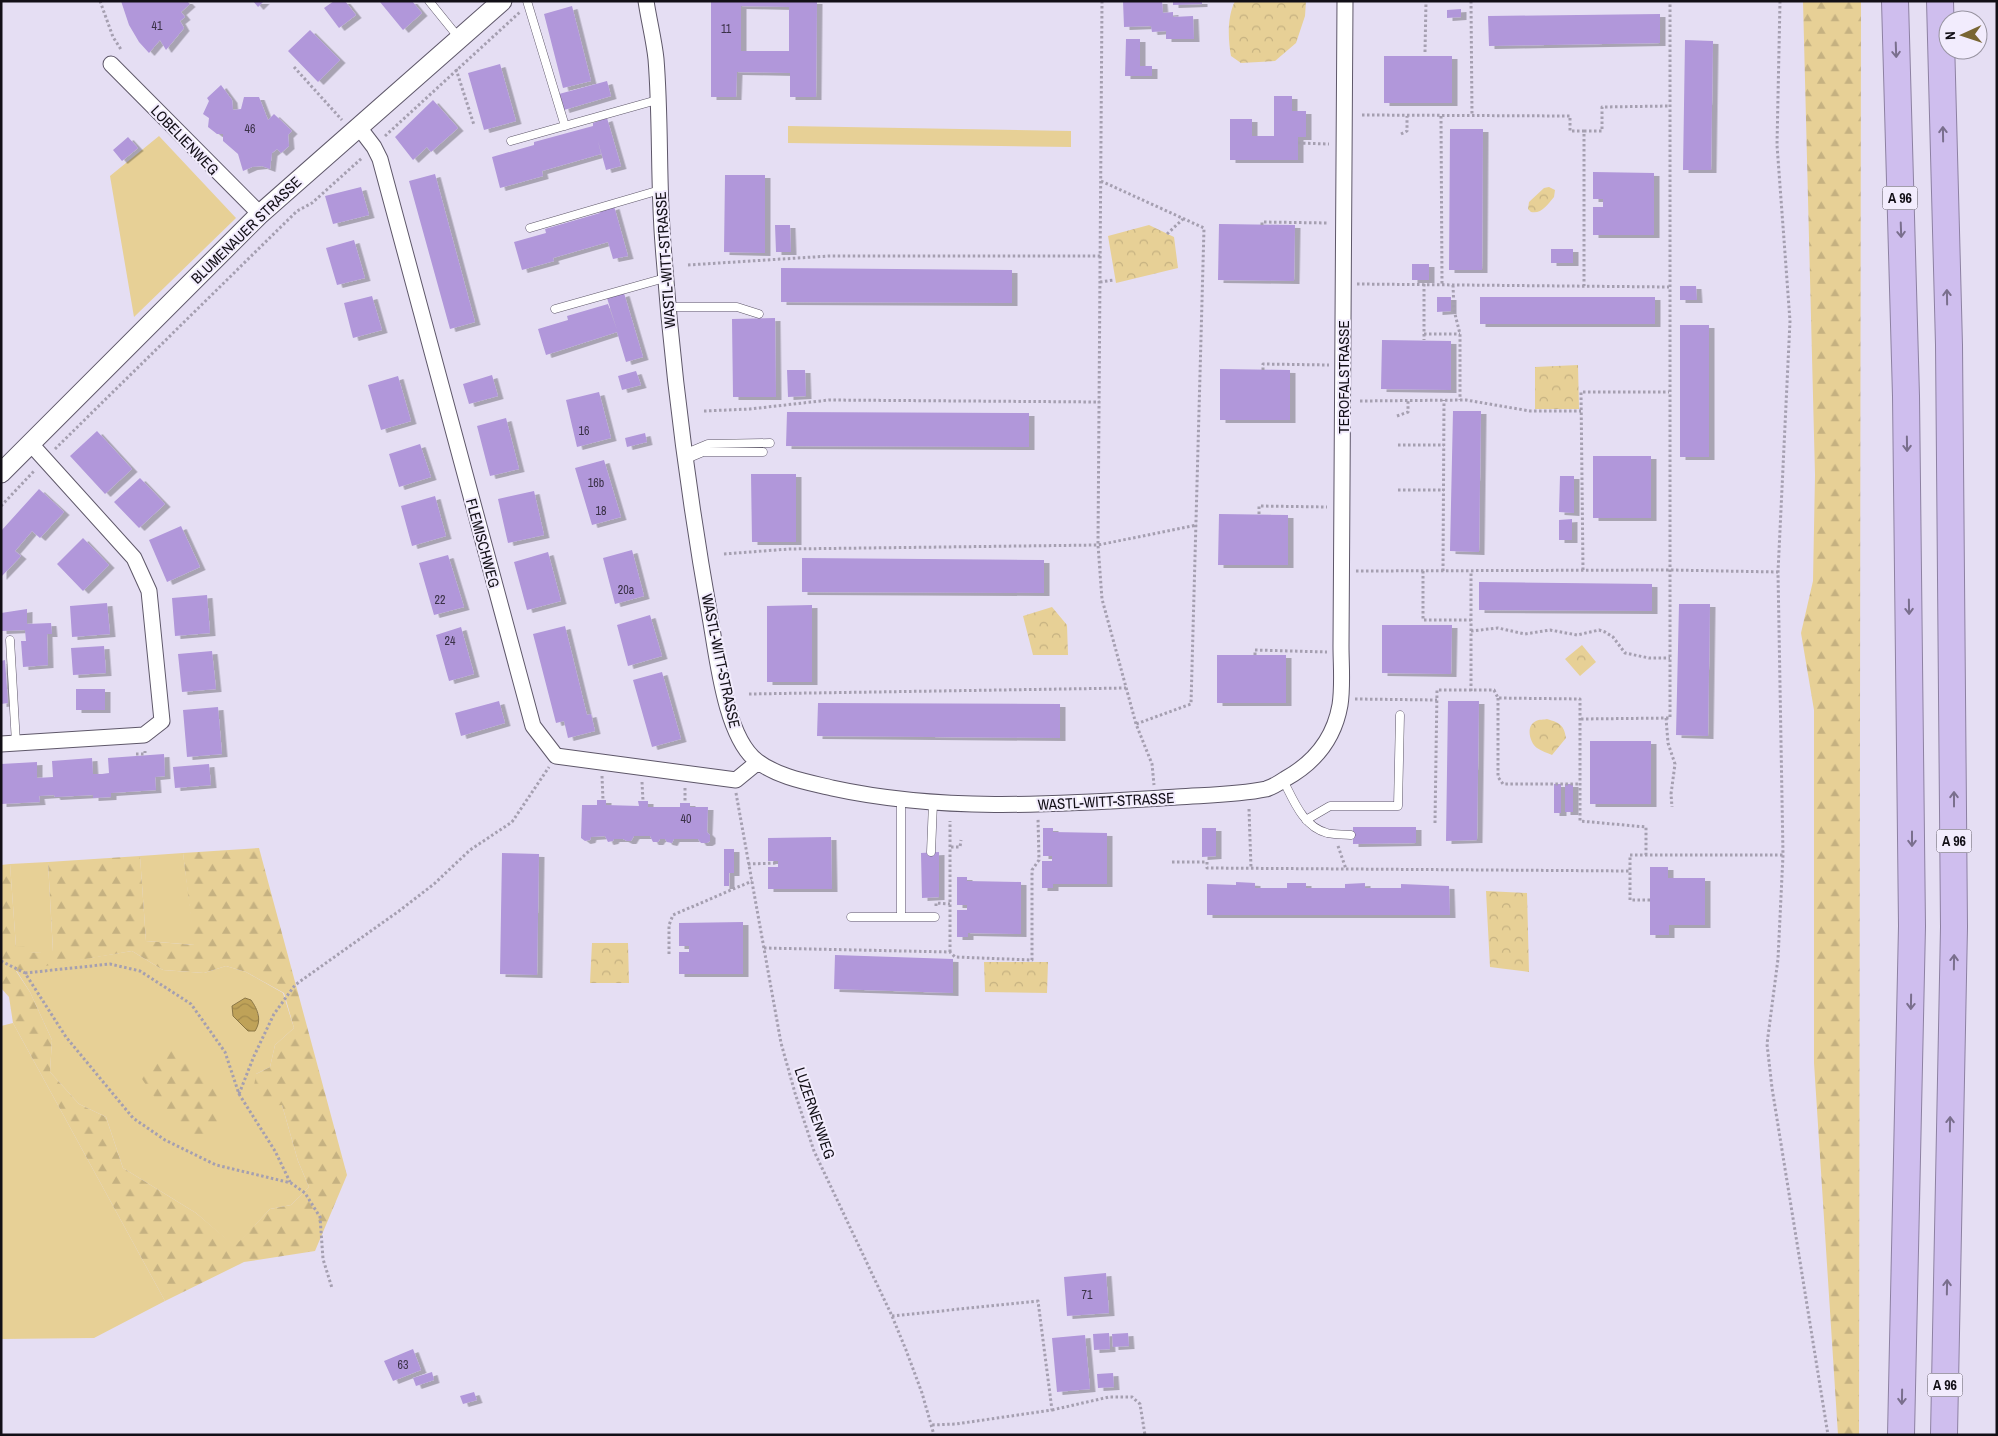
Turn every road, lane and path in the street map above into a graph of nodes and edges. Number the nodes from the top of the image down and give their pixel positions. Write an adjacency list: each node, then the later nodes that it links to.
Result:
1 (100, 1): 19 (path)
2 (429, 1): 14 (lane)
3 (502, 1): 14 (street, BLUMENAUER STRASSE)
4 (646, 1): 20 (street, WASTL-WITT-STRASSE)
5 (1102, 1): 36 (path)
6 (1346, 1): 34 (street, TEROFALSTRASSE)
7 (1426, 1): 15 (path)
8 (1471, 1): 26 (path)
9 (1670, 1): 22 (path)
10 (1780, 1): 94 (path)
11 (1895, 1): 163 (highway, A 96, one-way to 163)
12 (1940, 1): 164 (highway, A 96, one-way to 12)
13 (528, 3): 18 (path); 29 (lane)
14 (460, 38): 27 (street, BLUMENAUER STRASSE)
15 (1425, 52)
16 (111, 64): 19 (street, LOBELIENWEG)
17 (294, 67): 21 (path)
18 (456, 69): 28 (path); 35 (path)
19 (124, 77): 38 (street, LOBELIENWEG)
20 (657, 100): 29 (lane); 37 (street, WASTL-WITT-STRASSE)
21 (327, 104)
22 (1670, 106): 30 (path); 54 (path)
23 (1362, 115): 24 (path)
24 (1407, 116): 25 (path); 31 (path)
25 (1441, 116): 26 (path); 51 (path)
26 (1472, 116): 30 (path)
27 (358, 126): 35 (street, FLEMISCHWEG); 38 (street, BLUMENAUER STRASSE)
28 (474, 126)
29 (565, 126): 32 (lane)
30 (1584, 131): 53 (path)
31 (1401, 134)
32 (510, 141)
33 (1298, 143): 34 (path)
34 (1344, 144): 40 (street, TEROFALSTRASSE)
35 (374, 147): 78 (path); 115 (street, FLEMISCHWEG)
36 (1101, 182): 39 (path); 44 (path)
37 (660, 190): 42 (lane); 46 (street, WASTL-WITT-STRASSE)
38 (260, 214): 72 (street, BLUMENAUER STRASSE)
39 (1183, 219): 43 (path); 85 (path)
40 (1344, 223): 41 (path); 49 (street, TEROFALSTRASSE)
41 (1262, 225)
42 (530, 228)
43 (1167, 234)
44 (1101, 256): 45 (path); 48 (path)
45 (688, 265)
46 (665, 278): 55 (street, WASTL-WITT-STRASSE); 56 (lane)
47 (1114, 280): 48 (path)
48 (1100, 282): 67 (path)
49 (1344, 284): 50 (path); 61 (street, TEROFALSTRASSE)
50 (1424, 284): 51 (path); 58 (path)
51 (1442, 284): 52 (path)
52 (1453, 284): 53 (path); 59 (path)
53 (1584, 286): 54 (path)
54 (1669, 287): 63 (path)
55 (668, 307): 57 (lane); 77 (street, WASTL-WITT-STRASSE)
56 (555, 309)
57 (758, 314)
58 (1424, 334): 59 (path); 60 (path)
59 (1460, 334): 65 (path)
60 (1424, 340)
61 (1343, 365): 62 (path); 83 (street, TEROFALSTRASSE)
62 (1262, 370)
63 (1669, 392): 70 (path); 90 (path)
64 (1444, 400): 65 (path); 66 (path); 75 (path)
65 (1460, 400): 70 (path)
66 (1408, 401): 68 (path); 71 (path)
67 (1100, 402): 69 (path); 86 (path)
68 (1360, 402)
69 (704, 411)
70 (1582, 411): 89 (path)
71 (1397, 416)
72 (30, 443): 78 (street); 79 (street, BLUMENAUER STRASSE)
73 (770, 443): 77 (lane)
74 (1398, 445): 75 (path)
75 (1444, 445): 81 (path)
76 (763, 452): 77 (lane)
77 (684, 458): 117 (street, WASTL-WITT-STRASSE)
78 (45, 459): 82 (path); 111 (street)
79 (1, 473)
80 (1398, 490): 81 (path)
81 (1444, 490): 88 (path)
82 (1, 506)
83 (1342, 507): 84 (path); 91 (street, TEROFALSTRASSE)
84 (1258, 514)
85 (1197, 525): 86 (path); 110 (path)
86 (1098, 545): 87 (path); 101 (path)
87 (724, 554)
88 (1443, 570): 92 (path); 93 (path)
89 (1583, 570): 90 (path); 93 (path)
90 (1670, 570): 94 (path); 100 (path)
91 (1342, 571): 92 (path); 98 (street, TEROFALSTRASSE)
92 (1423, 571): 95 (path)
93 (1471, 571): 95 (path)
94 (1778, 572): 137 (path)
95 (1471, 620): 96 (path)
96 (1471, 631): 100 (path); 102 (path)
97 (10, 640): 111 (lane)
98 (1341, 652): 99 (path); 104 (street, TEROFALSTRASSE)
99 (1255, 655)
100 (1670, 658): 108 (path)
101 (1126, 688): 103 (path); 110 (path)
102 (1471, 691): 105 (path); 106 (path)
103 (750, 694)
104 (1340, 698): 106 (path); 112 (street, TEROFALSTRASSE)
105 (1498, 698): 109 (path); 120 (path)
106 (1436, 700): 130 (path)
107 (1400, 715): 128 (lane)
108 (1666, 718): 109 (path); 126 (path)
109 (1581, 719): 120 (path)
110 (1136, 724): 121 (path)
111 (8, 744)
112 (1322, 750): 119 (street, WASTL-WITT-STRASSE)
113 (136, 754): 114 (path)
114 (145, 754)
115 (556, 756): 116 (street); 154 (path)
116 (601, 762): 118 (street); 123 (path)
117 (758, 762): 118 (street); 122 (street, WASTL-WITT-STRASSE)
118 (736, 780): 139 (path, LUZERNENWEG)
119 (1284, 780): 121 (street, WASTL-WITT-STRASSE); 128 (lane)
120 (1580, 784): 136 (path)
121 (1155, 798): 125 (street, WASTL-WITT-STRASSE)
122 (901, 799): 124 (street, WASTL-WITT-STRASSE); 147 (lane)
123 (602, 800)
124 (933, 803): 125 (street, WASTL-WITT-STRASSE); 135 (lane)
125 (1038, 804): 150 (path)
126 (1672, 807)
127 (1250, 809): 141 (path)
128 (1306, 820): 131 (lane)
129 (950, 821): 134 (path)
130 (1435, 823)
131 (1333, 833): 132 (lane); 142 (path)
132 (1351, 835)
133 (961, 840): 134 (path)
134 (950, 847): 150 (path)
135 (931, 852)
136 (1646, 855): 137 (path); 143 (path)
137 (1783, 855): 162 (path)
138 (1172, 862): 141 (path)
139 (748, 864): 140 (path); 144 (path, LUZERNENWEG)
140 (778, 864)
141 (1251, 868): 142 (path)
142 (1346, 869): 143 (path)
143 (1630, 871): 145 (path)
144 (752, 882): 149 (path, LUZERNENWEG); 151 (path)
145 (1650, 900)
146 (851, 917): 147 (lane)
147 (901, 917): 148 (lane)
148 (935, 917)
149 (764, 948): 150 (path); 157 (path, LUZERNENWEG)
150 (950, 952)
151 (669, 954)
152 (1, 961): 153 (path)
153 (25, 973): 154 (path); 155 (path)
154 (239, 1094): 155 (path)
155 (291, 1183): 156 (path)
156 (332, 1288)
157 (892, 1316): 158 (path); 159 (path, LUZERNENWEG)
158 (1052, 1410): 159 (path); 161 (path)
159 (931, 1425): 160 (path, LUZERNENWEG)
160 (934, 1435)
161 (1145, 1435)
162 (1828, 1435)
163 (1901, 1435)
164 (1944, 1435)

